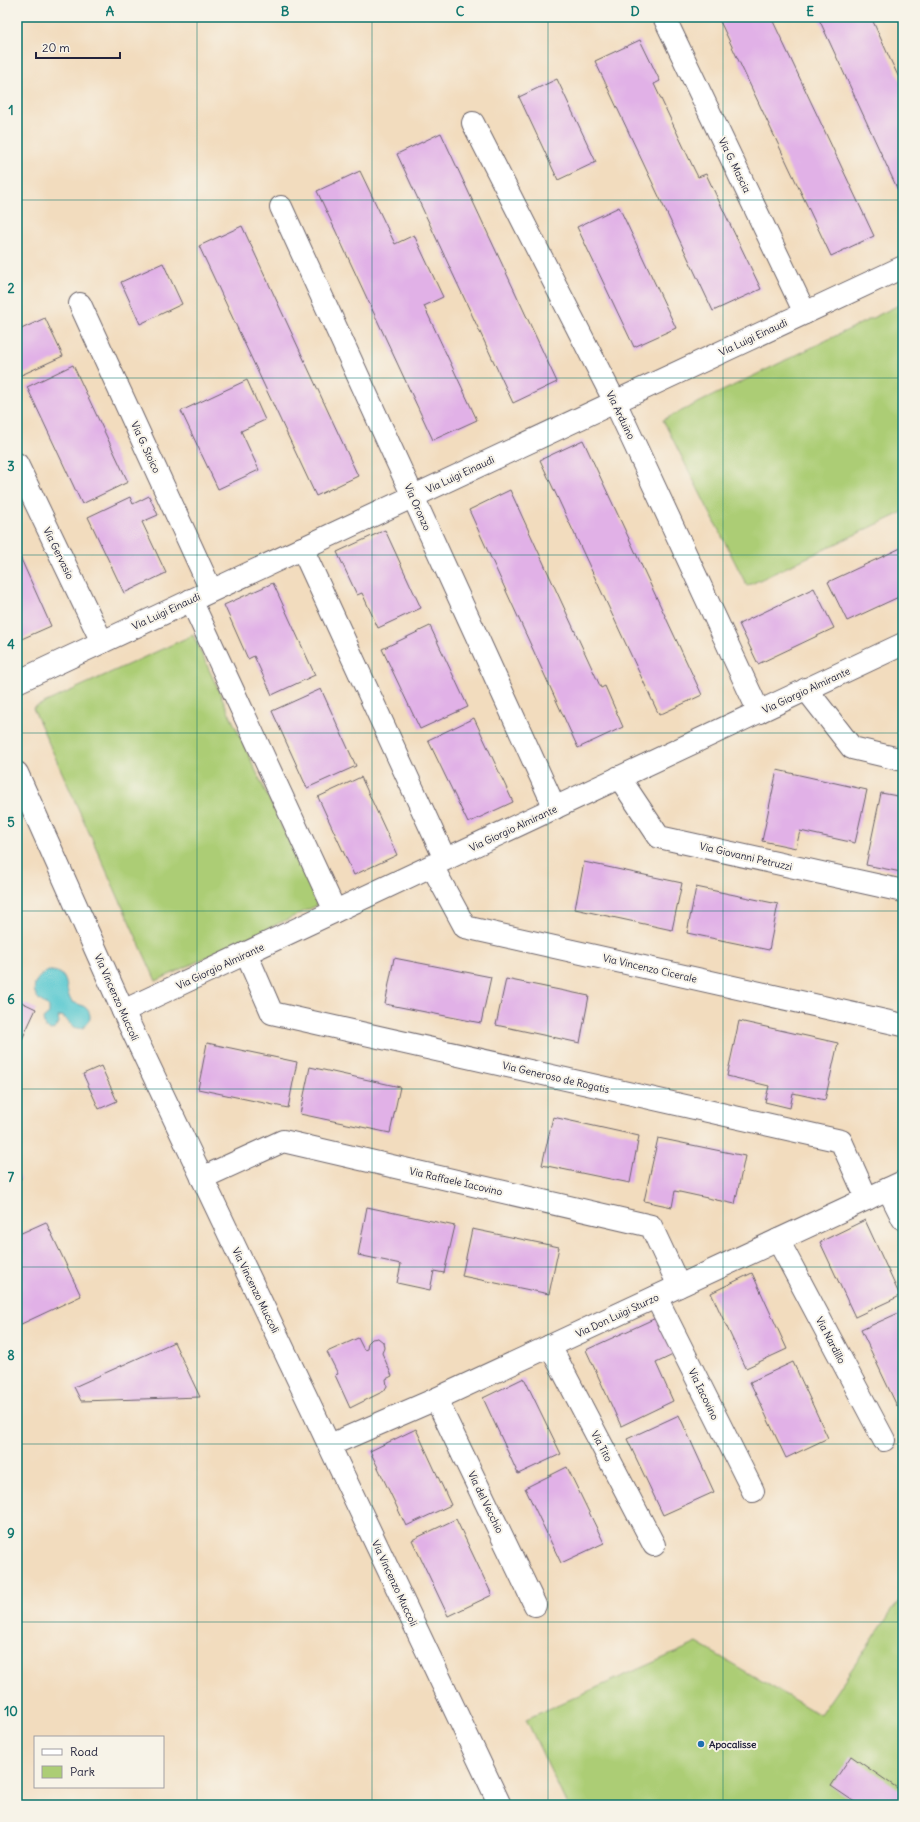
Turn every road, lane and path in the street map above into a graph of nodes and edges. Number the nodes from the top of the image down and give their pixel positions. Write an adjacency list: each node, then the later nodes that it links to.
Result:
1 (664, 17): 6 (street, Via G. Mascia)
2 (474, 123): 7 (street, Via Arduino)
3 (280, 207): 9 (street, Via Oronzo)
4 (903, 267): 6 (street, Via Luigi Einaudi)
5 (80, 304): 11 (street, Via G. Stoico)
6 (805, 313): 7 (street, Via Luigi Einaudi)
7 (615, 402): 9 (street, Via Luigi Einaudi); 17 (street, Via Arduino)
8 (17, 464): 13 (street, Via Gervasio)
9 (413, 496): 10 (street, Via Luigi Einaudi); 21 (street, Via Oronzo)
10 (302, 548): 11 (street, Via Luigi Einaudi); 22 (street, Via Vincenzo Cicerale)
11 (211, 590): 12 (street, Via Luigi Einaudi)
12 (191, 600): 13 (street, Via Luigi Einaudi); 24 (street)
13 (102, 642): 15 (street, Via Luigi Einaudi)
14 (903, 644): 16 (street, Via Giorgio Almirante)
15 (17, 682)
16 (806, 689): 17 (street, Via Giorgio Almirante); 18 (street)
17 (759, 712): 20 (street, Via Giorgio Almirante)
18 (903, 760)
19 (17, 773): 26 (street, Via Vincenzo Muccoli)
20 (620, 777): 21 (street, Via Giorgio Almirante); 23 (street, Via Giovanni Petruzzi)
21 (555, 808): 22 (street, Via Giorgio Almirante)
22 (438, 862): 24 (street, Via Giorgio Almirante); 27 (street, Via Vincenzo Cicerale)
23 (903, 891)
24 (335, 911): 25 (street, Via Giorgio Almirante)
25 (246, 953): 26 (street, Via Giorgio Almirante); 30 (street, Via Generoso de Rogatis)
26 (123, 1011): 28 (street, Via Vincenzo Muccoli)
27 (903, 1024)
28 (202, 1178): 33 (street, Via Raffaele Iacovino); 38 (street, Via Vincenzo Muccoli)
29 (896, 1185): 30 (street, Via Don Luigi Sturzo); 31 (street)
30 (867, 1199): 32 (street, Via Don Luigi Sturzo)
31 (903, 1218)
32 (778, 1240): 33 (street, Via Don Luigi Sturzo); 37 (street, Via Nardillo)
33 (679, 1286): 34 (street, Via Don Luigi Sturzo)
34 (656, 1297): 35 (street, Via Don Luigi Sturzo); 39 (street, Via Iacovino)
35 (550, 1346): 36 (street, Via Don Luigi Sturzo); 40 (street, Via Tito)
36 (436, 1399): 38 (street, Via Don Luigi Sturzo); 41 (street, Via del Vecchio)
37 (884, 1440)
38 (330, 1445): 42 (street, Via Vincenzo Muccoli)
39 (752, 1491)
40 (654, 1545)
41 (535, 1605)
42 (500, 1805)

